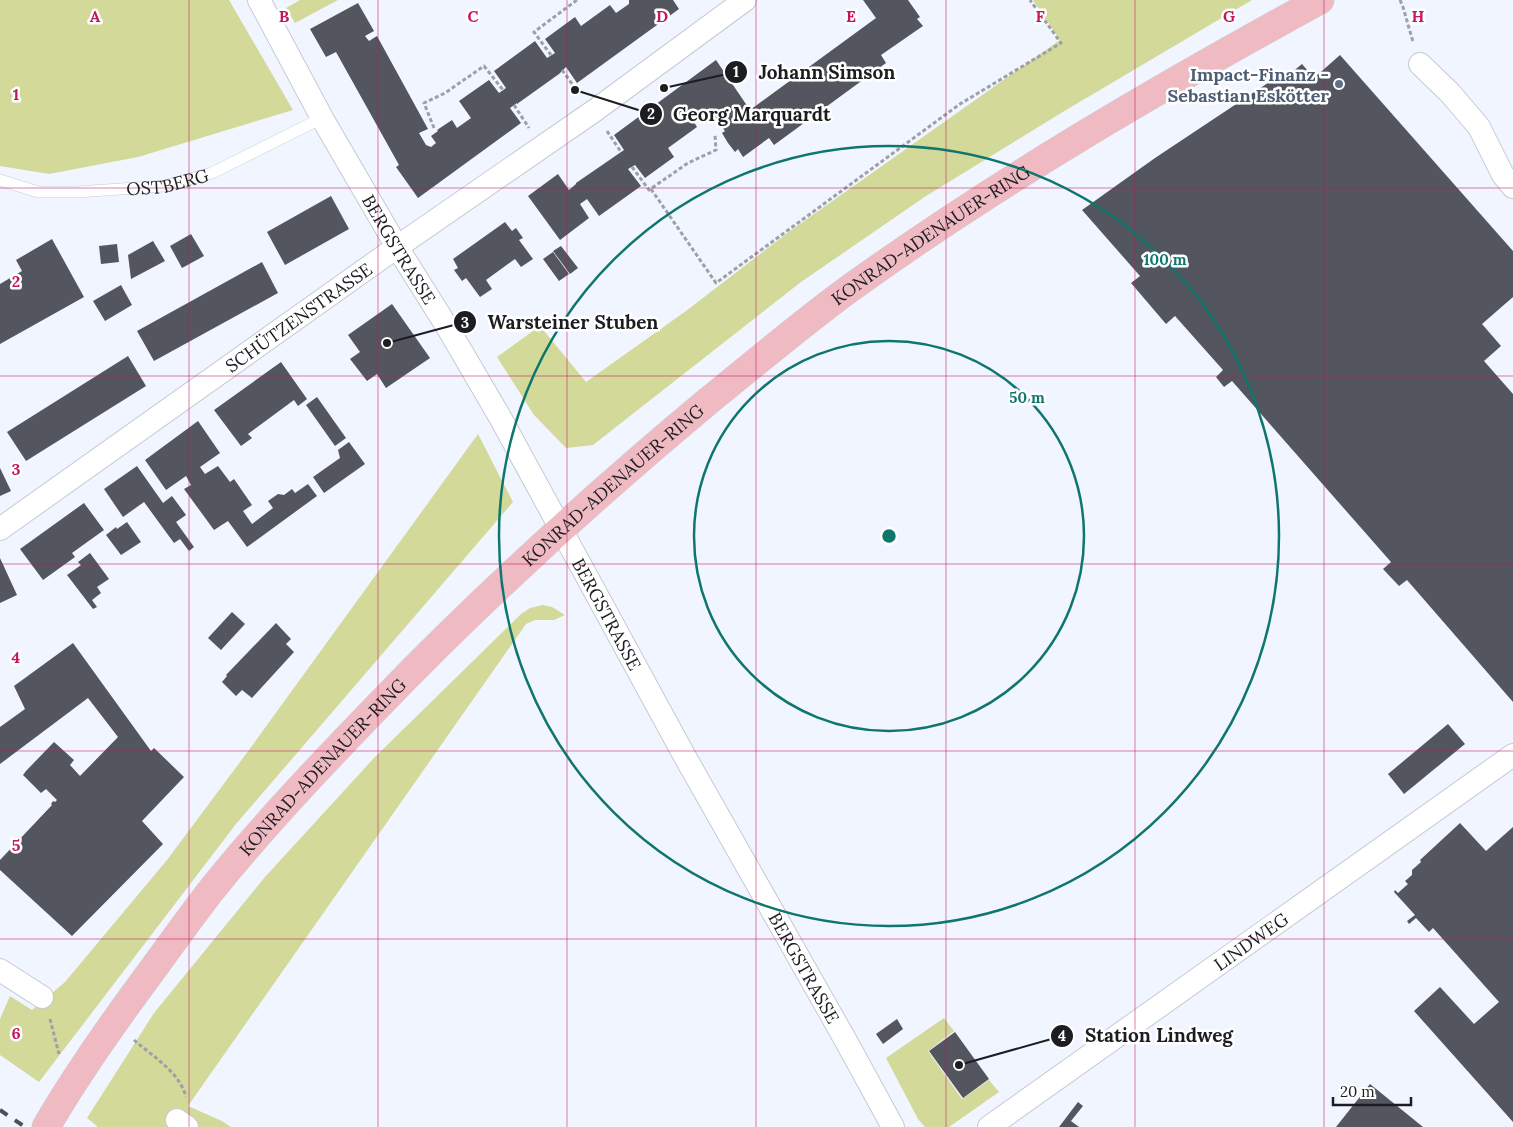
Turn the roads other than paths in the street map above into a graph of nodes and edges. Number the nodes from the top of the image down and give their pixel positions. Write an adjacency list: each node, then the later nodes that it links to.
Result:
1 (259, 0): 5 (street, BERGSTRASSE)
2 (744, 0): 8 (street, SCHÜTZENSTRASSE)
3 (1320, 0): 10 (main road, KONRAD-ADENAUER-RING)
4 (1420, 64): 7 (street)
5 (322, 118): 6 (lane, OSTBERG); 8 (street, BERGSTRASSE)
6 (0, 180)
7 (1513, 187)
8 (397, 247): 9 (street, SCHÜTZENSTRASSE); 10 (street, BERGSTRASSE)
9 (0, 529)
10 (561, 530): 14 (main road, KONRAD-ADENAUER-RING); 15 (street, BERGSTRASSE)
11 (1513, 755): 16 (street, LINDWEG)
12 (0, 970): 13 (street)
13 (42, 997)
14 (46, 1127)
15 (894, 1127)
16 (989, 1127)

